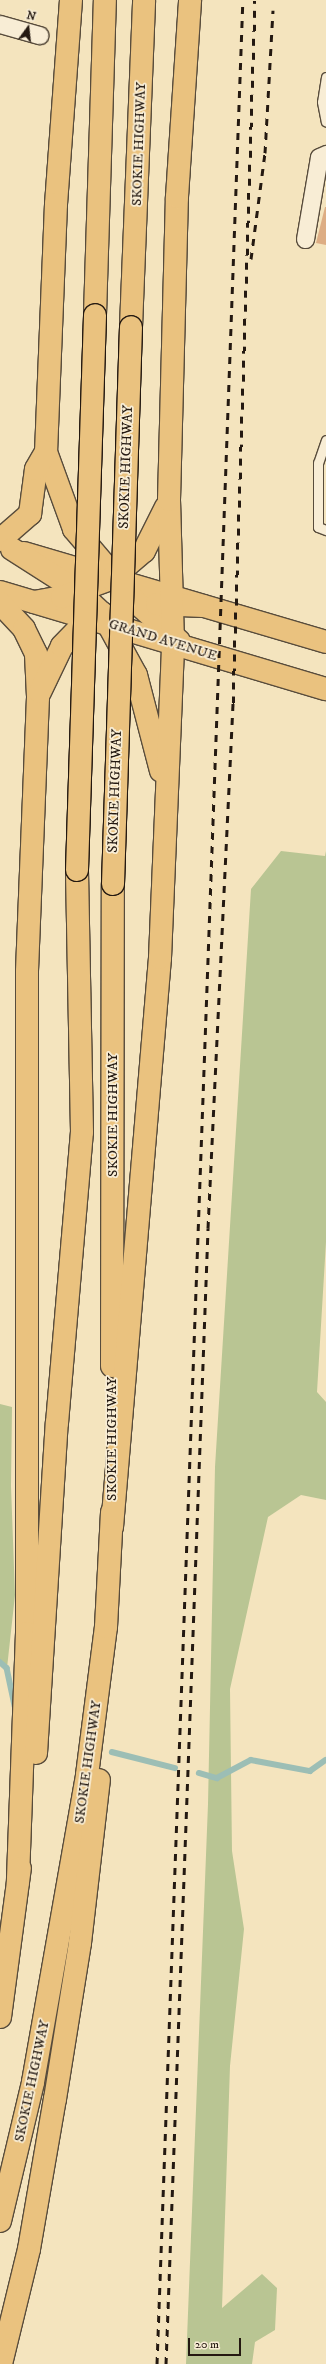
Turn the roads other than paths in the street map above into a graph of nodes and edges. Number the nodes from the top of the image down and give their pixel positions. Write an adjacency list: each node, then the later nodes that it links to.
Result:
1 (72, 0): 14 (main road)
2 (105, 0): 33 (main road, bridge)
3 (144, 0): 31 (main road, SKOKIE HIGHWAY, bridge)
4 (174, 0): 11 (main road)
5 (190, 0): 11 (main road)
6 (0, 24): 7 (street)
7 (39, 35)
8 (326, 77): 9 (lane)
9 (326, 122)
10 (326, 154): 12 (street)
11 (177, 197): 15 (main road)
12 (305, 239)
13 (326, 440): 16 (lane)
14 (46, 452): 17 (main road); 18 (main road)
15 (169, 500): 18 (main road); 21 (main road)
16 (326, 530)
17 (4, 545): 18 (main road); 20 (main road)
18 (114, 579): 20 (main road); 21 (main road); 24 (main road)
19 (0, 592): 22 (main road, GRAND AVENUE)
20 (78, 592): 22 (main road); 25 (main road)
21 (172, 600): 24 (main road); 26 (main road); 27 (main road)
22 (34, 602): 25 (main road, GRAND AVENUE)
23 (0, 603): 29 (main road)
24 (138, 604): 25 (main road); 26 (main road)
25 (101, 619): 26 (main road, GRAND AVENUE); 29 (main road); 30 (main road)
26 (178, 642): 28 (main road, GRAND AVENUE); 30 (main road)
27 (326, 642)
28 (326, 689)
29 (38, 697): 33 (main road)
30 (166, 789): 31 (main road)
31 (112, 1527): 32 (main road, SKOKIE HIGHWAY)
32 (106, 1627): 35 (main road, SKOKIE HIGHWAY); 36 (main road)
33 (18, 1883): 34 (main road)
34 (0, 2017)
35 (0, 2221)
36 (1, 2364)

